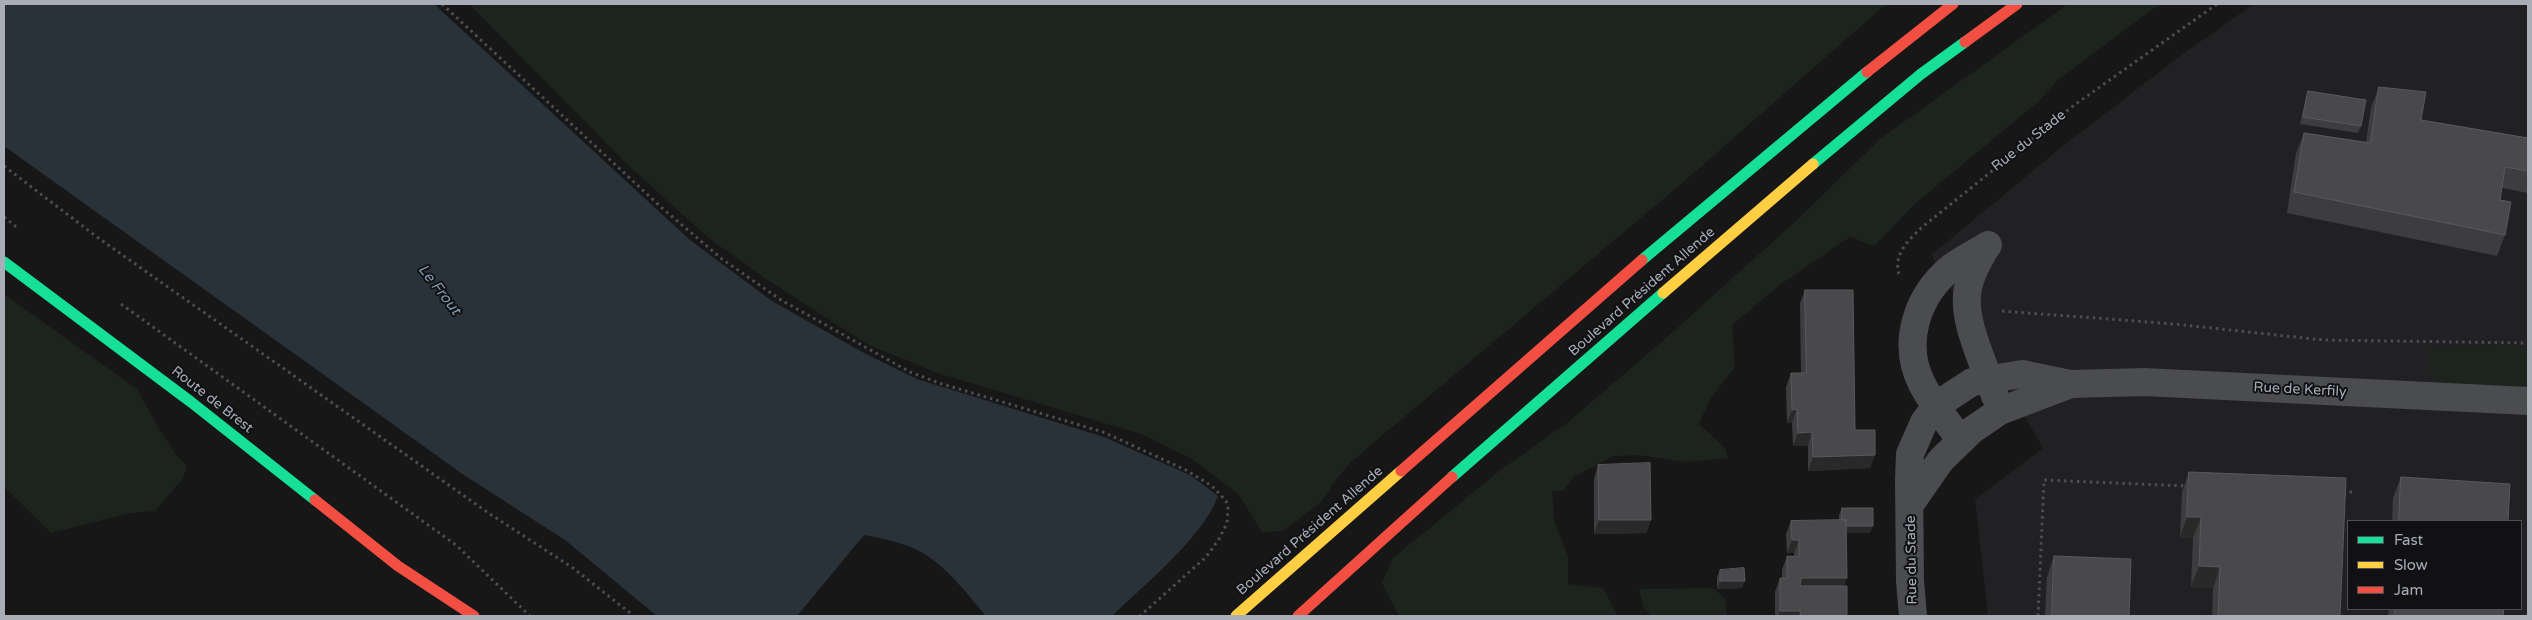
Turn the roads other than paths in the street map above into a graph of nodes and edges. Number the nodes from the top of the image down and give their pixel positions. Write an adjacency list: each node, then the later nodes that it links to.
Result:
1 (1953, 4): 14 (main road, Boulevard Président Allende)
2 (2017, 4): 15 (main road, Boulevard Président Allende)
3 (4, 262): 11 (main road, Route de Brest)
4 (1990, 378): 5 (street, Rue de Kerfily); 7 (street, Rue de Kerfily); 7 (street); 8 (street)
5 (2071, 384): 6 (street, Rue de Kerfily); 8 (street, Rue de Kerfily)
6 (2528, 402)
7 (1937, 405): 9 (street); 10 (street, Rue de Kerfily)
8 (2000, 411): 9 (street, Rue de Kerfily)
9 (1961, 441): 10 (street, Rue de Kerfily)
10 (1910, 503): 16 (street, Rue du Stade)
11 (398, 566): 12 (main road, Route de Brest); 13 (main road, Route de Brest)
12 (432, 602)
13 (474, 616)
14 (1236, 616)
15 (1298, 616)
16 (1913, 616)

